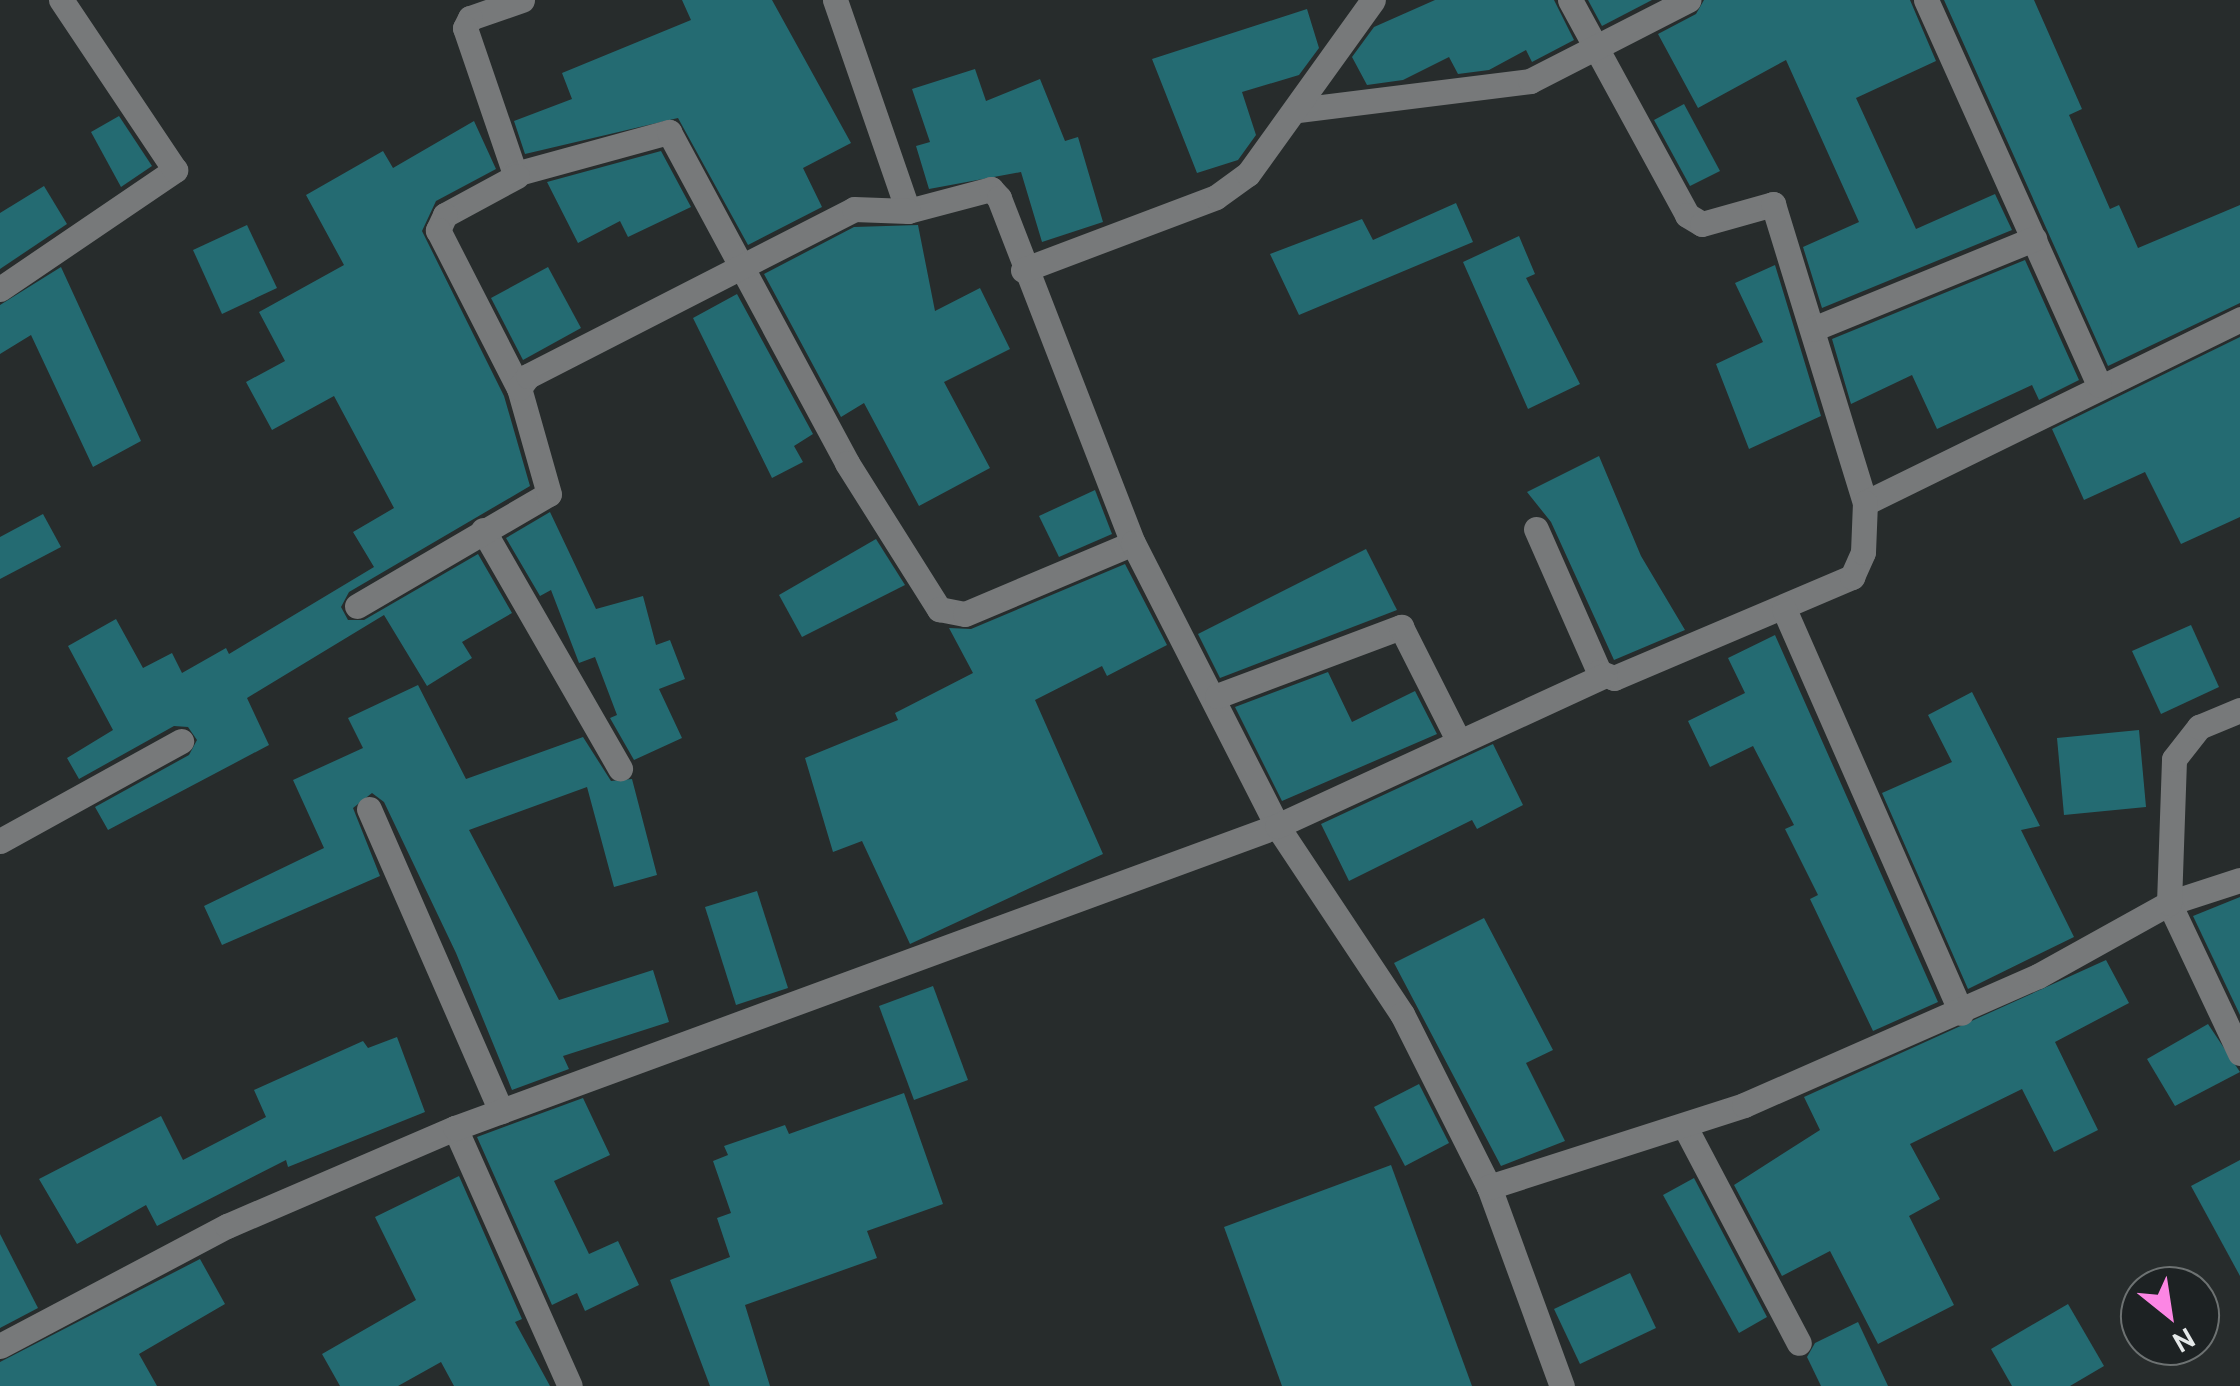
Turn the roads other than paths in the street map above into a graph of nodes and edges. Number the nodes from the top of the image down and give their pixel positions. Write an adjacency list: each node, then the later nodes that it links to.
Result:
1 (61, 0): 15 (street)
2 (522, 0): 10 (street)
3 (835, 0): 11 (street)
4 (1372, 0): 9 (street)
5 (1570, 0): 8 (street)
6 (1688, 0): 8 (street)
7 (1926, 0): 12 (street)
8 (1596, 48): 9 (street); 17 (street)
9 (1298, 110): 14 (street)
10 (516, 176): 13 (street); 19 (street)
11 (908, 211): 13 (street); 14 (street)
12 (2034, 240): 17 (street); 18 (street)
13 (744, 262): 19 (street); 23 (street)
14 (1023, 270): 23 (street)
15 (0, 289)
16 (2240, 319): 18 (street)
17 (1812, 329): 20 (street)
18 (2099, 384): 20 (street)
19 (519, 388): 22 (street)
20 (1866, 502): 25 (street)
21 (1536, 529): 26 (street)
22 (483, 530): 24 (street); 31 (street)
23 (1133, 543): 27 (street)
24 (357, 606)
25 (1784, 609): 26 (street); 37 (street)
26 (1605, 675): 30 (street)
27 (1217, 696): 30 (street); 33 (street)
28 (2240, 710): 36 (street)
29 (181, 741): 34 (street)
30 (1459, 742): 33 (street)
31 (620, 768)
32 (369, 809): 39 (street)
33 (1277, 826): 39 (street); 42 (street)
34 (0, 841)
35 (2240, 880): 36 (street)
36 (2169, 903): 37 (street); 38 (street)
37 (1961, 1013): 40 (street)
38 (2240, 1053)
39 (501, 1112): 41 (street)
40 (1685, 1127): 42 (street); 43 (street)
41 (455, 1128): 44 (street); 45 (street)
42 (1488, 1186): 46 (street)
43 (1799, 1343)
44 (0, 1346)
45 (570, 1386)
46 (1562, 1386)

